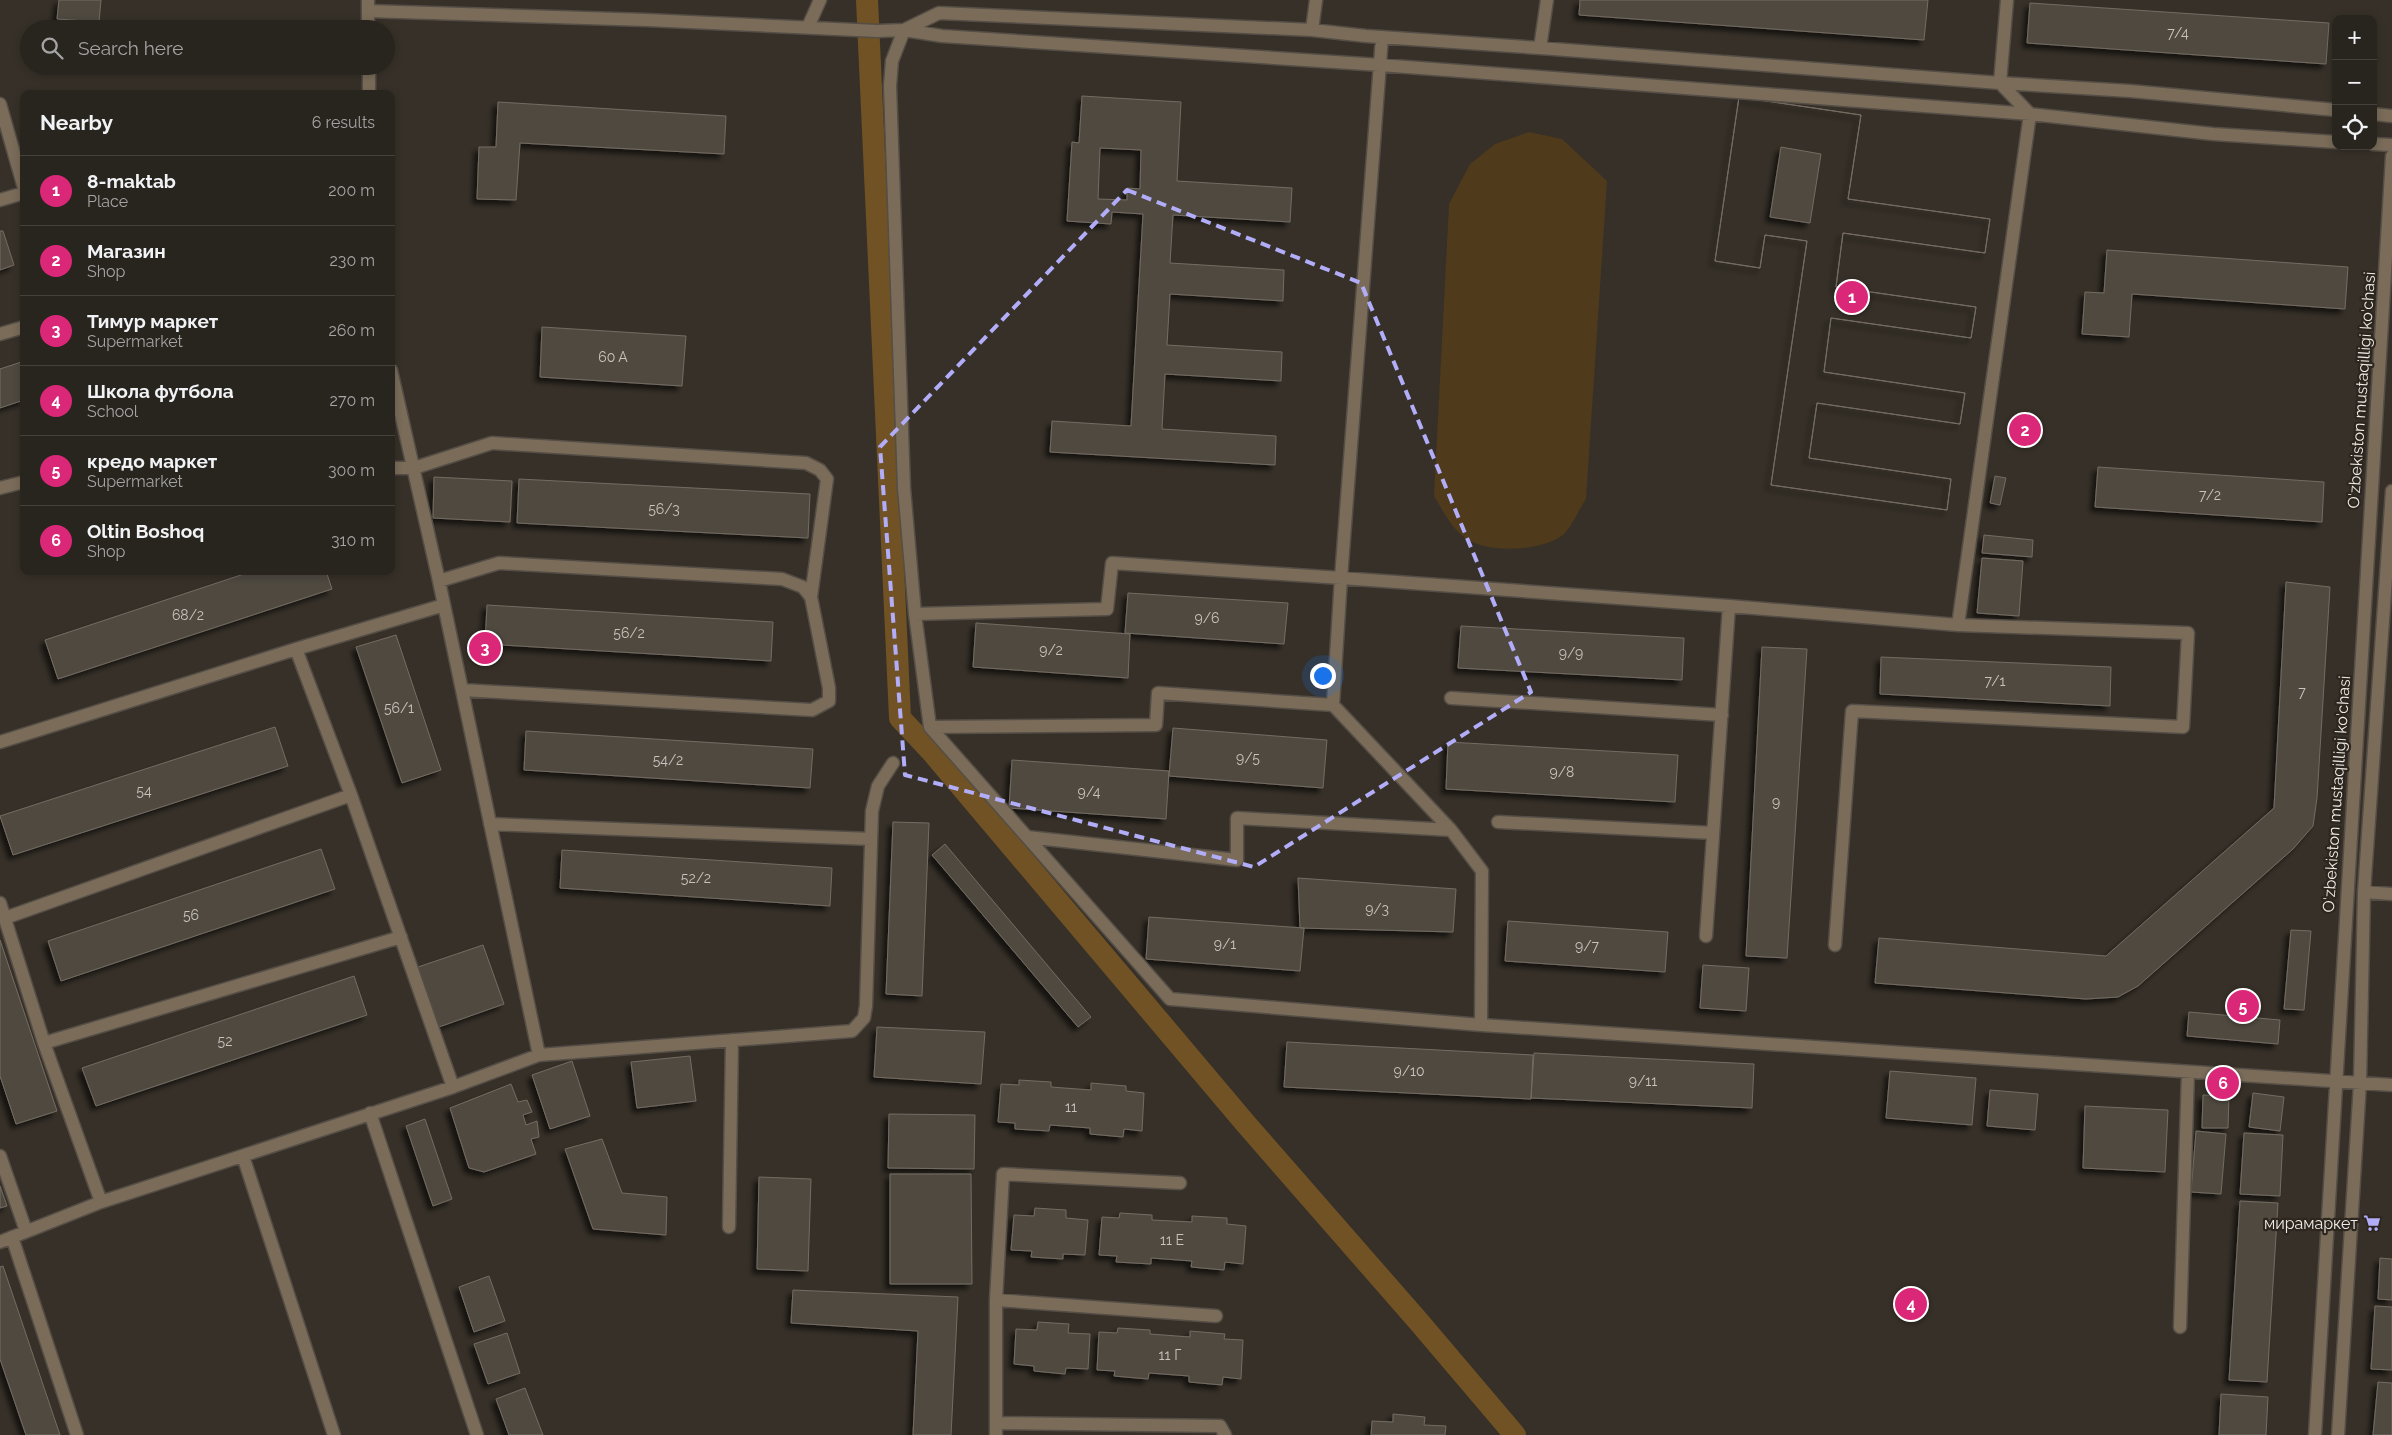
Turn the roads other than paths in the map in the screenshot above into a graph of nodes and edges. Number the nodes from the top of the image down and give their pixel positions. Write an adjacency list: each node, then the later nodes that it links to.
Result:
1 (820, 0): 9 (street)
2 (940, 0): 7 (street)
3 (1316, 0): 11 (street)
4 (1547, 0): 13 (street)
5 (2007, 0): 16 (street)
6 (368, 5): 8 (street); 9 (street)
7 (939, 13): 10 (street); 11 (street)
8 (368, 20)
9 (808, 28): 10 (street)
10 (904, 30): 14 (street); 44 (street)
11 (1312, 30): 12 (street)
12 (1382, 37): 13 (street); 14 (street)
13 (1540, 48): 16 (street)
14 (1380, 65): 20 (street); 39 (street)
15 (369, 75): 17 (street)
16 (2000, 84): 19 (street); 20 (street)
17 (369, 90)
18 (0, 104): 27 (street)
19 (2332, 110)
20 (2030, 114): 23 (street); 45 (street)
21 (2377, 114): 22 (street)
22 (2392, 116)
23 (2332, 142)
24 (2377, 144): 25 (street)
25 (2392, 145)
26 (2392, 156): 73 (street, O'zbekiston mustaqilligi ko'chasi)
27 (20, 174)
28 (20, 194): 29 (street)
29 (0, 200)
30 (20, 327): 31 (street)
31 (0, 334)
32 (395, 387): 34 (street)
33 (395, 468): 34 (street)
34 (414, 468): 40 (street); 41 (street)
35 (20, 483): 36 (street)
36 (0, 488)
37 (2392, 491): 38 (street)
38 (2390, 544): 61 (street)
39 (1341, 578): 43 (street); 44 (street); 49 (street)
40 (439, 581): 41 (street); 42 (street)
41 (811, 598): 47 (street)
42 (444, 605): 46 (street); 47 (street)
43 (1729, 606): 45 (street); 50 (street)
44 (915, 614): 51 (street)
45 (1958, 624): 67 (street)
46 (296, 649): 52 (street); 54 (street)
47 (462, 690): 56 (street)
48 (1451, 698): 50 (street)
49 (1333, 705): 51 (street); 57 (street)
50 (1722, 715): 58 (street)
51 (930, 727): 59 (street)
52 (0, 742)
53 (893, 763): 60 (street)
54 (352, 795): 64 (street); 66 (street)
55 (1498, 822): 58 (street)
56 (490, 824): 60 (street); 71 (street)
57 (1451, 830): 59 (street); 68 (street)
58 (1713, 833): 65 (street)
59 (1027, 837): 68 (street)
60 (872, 839): 69 (street)
61 (2364, 892): 62 (street); 74 (street)
62 (2392, 894)
63 (0, 903): 64 (street)
64 (5, 918): 70 (street)
65 (1706, 936)
66 (401, 937): 70 (street); 76 (street)
67 (1835, 945)
68 (1481, 1025): 72 (street)
69 (732, 1040): 71 (street); 82 (street)
70 (44, 1043): 81 (street)
71 (539, 1055): 76 (street)
72 (2188, 1072): 73 (street); 87 (street)
73 (2335, 1082): 74 (street); 93 (street, O'zbekiston mustaqilligi ko'chasi)
74 (2360, 1083): 75 (street); 94 (street)
75 (2392, 1085)
76 (453, 1087): 77 (street)
77 (370, 1113): 79 (street); 91 (street)
78 (0, 1156): 83 (street)
79 (243, 1156): 81 (street); 90 (street)
80 (1180, 1183): 85 (street)
81 (101, 1202): 83 (street)
82 (729, 1227)
83 (26, 1231): 84 (street)
84 (6, 1240): 89 (street)
85 (996, 1300): 86 (street); 88 (street)
86 (1216, 1316)
87 (2180, 1327)
88 (996, 1429): 92 (street)
89 (77, 1435)
90 (334, 1435)
91 (477, 1435)
92 (1225, 1435)
93 (2315, 1435)
94 (2338, 1435)

